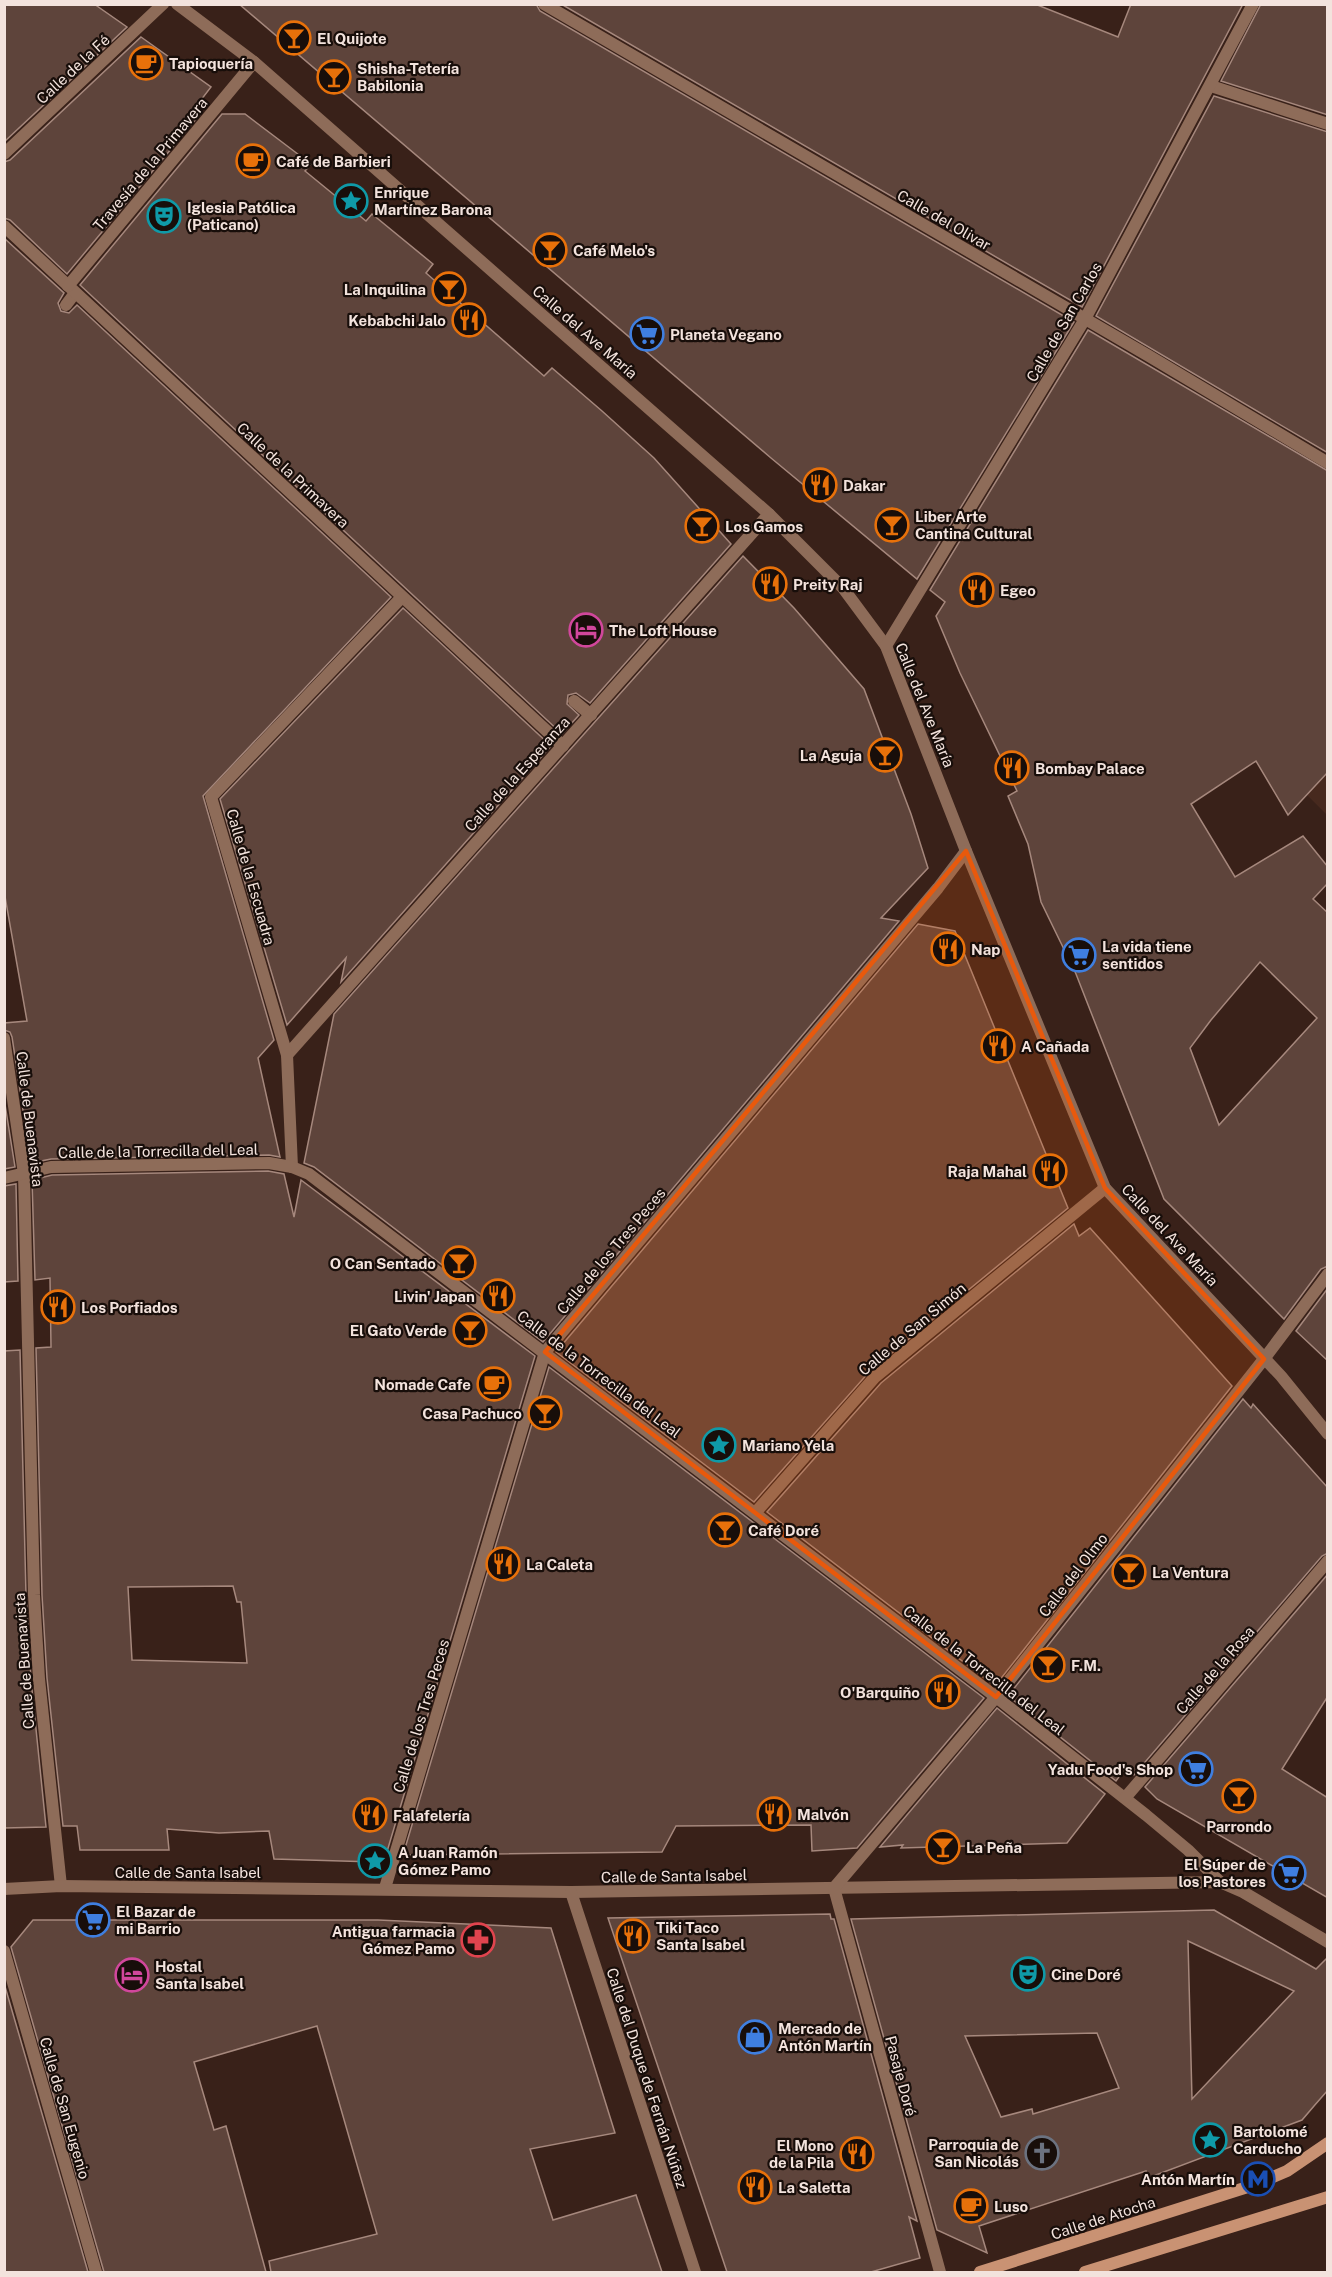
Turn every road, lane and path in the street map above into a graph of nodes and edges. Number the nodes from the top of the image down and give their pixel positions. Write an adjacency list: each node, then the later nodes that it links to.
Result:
1 (163, 4): 8 (street, Calle de la Fé)
2 (177, 4): 5 (street, Calle del Ave María)
3 (544, 4): 12 (street, Calle del Olivar)
4 (1253, 4): 6 (street, Calle de San Carlos)
5 (255, 62): 10 (street, Travesía de la Primavera); 14 (street, Calle del Ave María)
6 (1211, 86): 7 (street); 12 (street, Calle de San Carlos)
7 (1328, 124)
8 (4, 154)
9 (4, 226): 10 (street, Calle de la Primavera)
10 (72, 290): 11 (street, Travesía de la Primavera); 15 (street, Calle de la Primavera)
11 (66, 305)
12 (1085, 319): 13 (street, Calle del Olivar); 16 (street, Calle de San Carlos)
13 (1328, 463)
14 (769, 514): 16 (street, Calle del Ave María); 18 (street, Calle de la Esperanza)
15 (402, 597): 19 (street, Calle de la Primavera); 22 (street, Calle de la Escuadra)
16 (886, 646): 20 (street, Calle del Ave María)
17 (574, 701): 18 (street)
18 (591, 715): 19 (street, Calle de la Esperanza)
19 (563, 746): 22 (street, Calle de la Esperanza)
20 (966, 851): 26 (street, Calle del Ave María); 28 (street, Calle de los Tres Peces)
21 (4, 1038): 24 (street, Calle de Buenavista)
22 (288, 1055): 23 (street, Calle de la Escuadra)
23 (292, 1167): 24 (street, Calle de la Torrecilla del Leal); 28 (street, Calle de la Torrecilla del Leal)
24 (24, 1174): 25 (street, Calle de la Torrecilla del Leal); 36 (street, Calle de Buenavista)
25 (4, 1178)
26 (1106, 1188): 29 (street, Calle del Ave María); 31 (street, Calle de San Simón)
27 (1328, 1274): 29 (street, Calle del Olmo)
28 (545, 1352): 31 (street, Calle de la Torrecilla del Leal); 37 (street, Calle de los Tres Peces)
29 (1264, 1359): 30 (street, Calle del Ave María); 33 (street, Calle del Olmo)
30 (1328, 1434)
31 (756, 1512): 33 (street, Calle de la Torrecilla del Leal)
32 (1328, 1561): 34 (street, Calle de la Rosa)
33 (996, 1697): 34 (street, Calle de la Torrecilla del Leal); 38 (street, Calle del Olmo)
34 (1125, 1798): 35 (street, Calle de la Torrecilla del Leal)
35 (1220, 1882): 38 (street, Calle de Santa Isabel); 41 (street, Calle de Santa Isabel)
36 (61, 1886): 37 (street, Calle de Santa Isabel); 39 (street, Calle de Santa Isabel)
37 (385, 1888): 40 (street, Calle de Santa Isabel)
38 (834, 1888): 40 (street, Calle de Santa Isabel); 47 (street, Pasaje Doré)
39 (4, 1889)
40 (571, 1892): 46 (street, Calle del Duque de Fernán Núñez)
41 (1328, 1942)
42 (4, 1951): 45 (street, Calle de San Eugenio)
43 (1328, 2143): 48 (street, Calle de Atocha)
44 (1328, 2198): 49 (street)
45 (96, 2272)
46 (695, 2272)
47 (940, 2272)
48 (980, 2272)
49 (1085, 2272)

